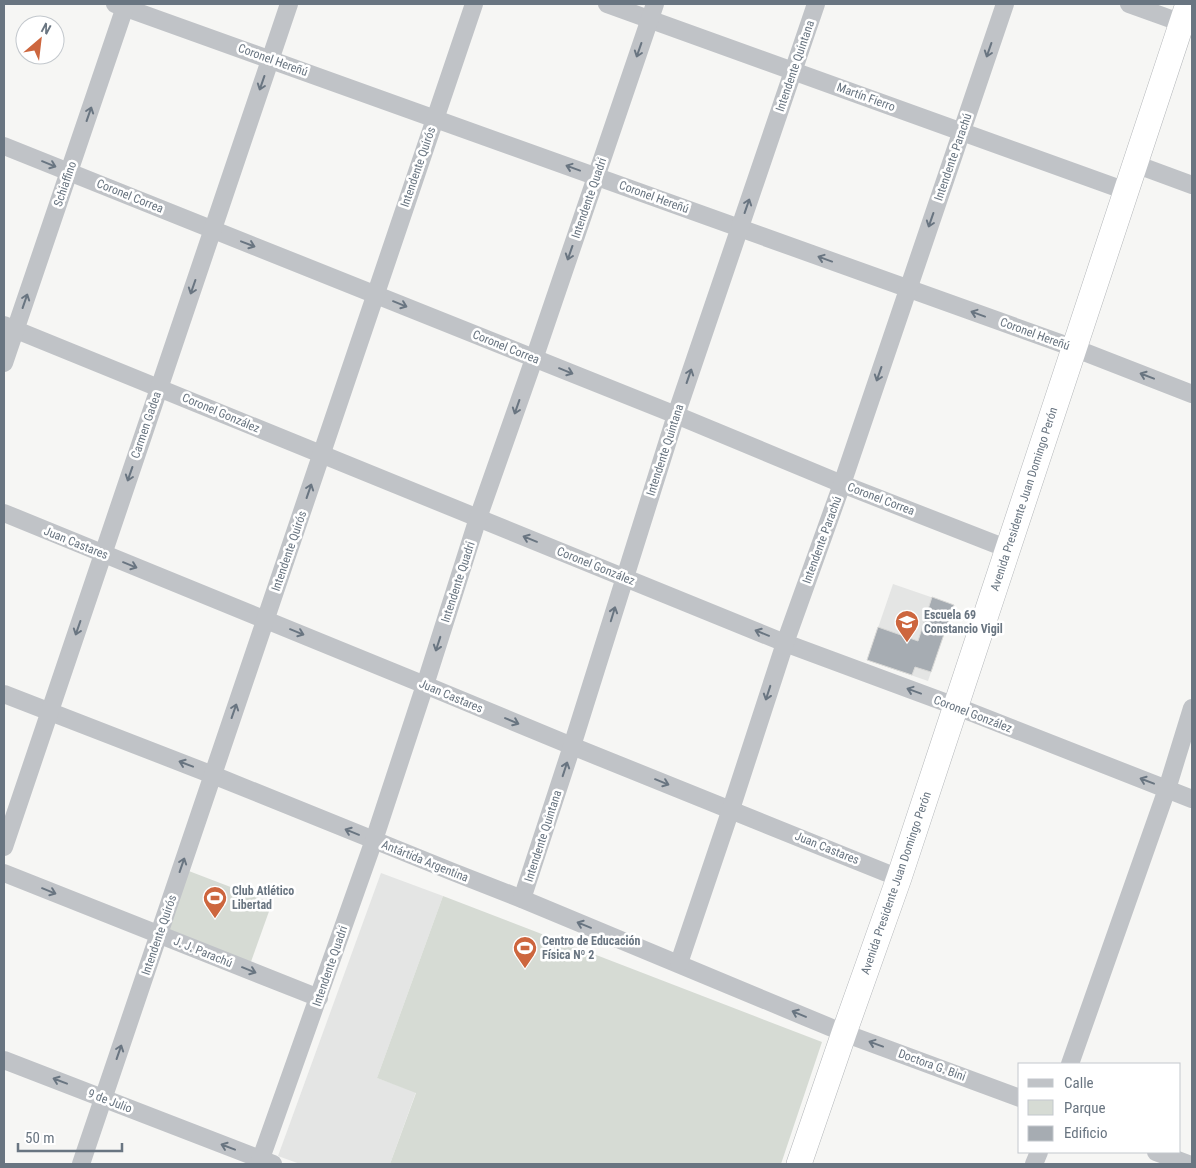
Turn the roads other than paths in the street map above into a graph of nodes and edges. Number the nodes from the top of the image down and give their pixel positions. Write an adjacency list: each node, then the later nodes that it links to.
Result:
1 (289, 4): 10 (street, Carmen Gadea)
2 (474, 4): 12 (street, Intendente Quirós)
3 (606, 4): 8 (street, Martín Fierro)
4 (816, 4): 11 (street, Intendente Quintana)
5 (1005, 4): 13 (street, Intendente Parachú, one-way to 13)
6 (1129, 4): 9 (street)
7 (122, 5): 10 (street, Coronel Hereñú); 16 (street, Schiaffino, one-way to 7)
8 (652, 12): 11 (street, Martín Fierro); 17 (street, Intendente Quadri, one-way to 17)
9 (1185, 13): 15 (highway, Avenida Presidente Juan Domingo Perón)
10 (270, 59): 12 (street, Coronel Hereñú); 21 (street, Carmen Gadea, one-way to 21)
11 (793, 71): 13 (street, Martín Fierro); 20 (street, Intendente Quintana, one-way to 11)
12 (435, 119): 17 (street, Coronel Hereñú, one-way to 12); 23 (street, Intendente Quirós)
13 (962, 131): 19 (street, Martín Fierro); 22 (street, Intendente Parachú, one-way to 22)
14 (4, 146): 16 (street, Coronel Correa, one-way to 16)
15 (1135, 164): 18 (street); 19 (highway, Avenida Presidente Juan Domingo Perón)
16 (69, 172): 21 (street, Coronel Correa); 24 (street, Schiaffino, one-way to 16)
17 (596, 177): 20 (street, Coronel Hereñú); 26 (street, Intendente Quadri, one-way to 26)
18 (1192, 186)
19 (1126, 191): 25 (highway, Avenida Presidente Juan Domingo Perón)
20 (739, 228): 22 (street, Coronel Hereñú, one-way to 20); 30 (street, Intendente Quintana, one-way to 20)
21 (212, 230): 23 (street, Coronel Correa, one-way to 23); 28 (street, Carmen Gadea, one-way to 28)
22 (908, 289): 25 (street, Coronel Hereñú, one-way to 22); 32 (street, Intendente Parachú, one-way to 32)
23 (376, 294): 26 (street, Coronel Correa, one-way to 26); 31 (street, Intendente Quirós)
24 (10, 327): 27 (street, Schiaffino); 28 (street, Coronel González)
25 (1074, 348): 29 (street, Coronel Hereñú, one-way to 25); 35 (highway, Avenida Presidente Juan Domingo Perón)
26 (534, 359): 30 (street, Coronel Correa, one-way to 30); 34 (street, Intendente Quadri, one-way to 34)
27 (4, 364)
28 (159, 387): 31 (street, Coronel González); 36 (street, Carmen Gadea, one-way to 36)
29 (1192, 394)
30 (676, 415): 32 (street, Coronel Correa); 37 (street, Intendente Quintana)
31 (321, 454): 34 (street, Coronel González); 38 (street, Intendente Quirós, one-way to 31)
32 (842, 484): 35 (street, Coronel Correa); 39 (street, Intendente Parachú)
33 (4, 513): 36 (street, Juan Castares)
34 (478, 518): 37 (street, Coronel González, one-way to 34); 40 (street, Intendente Quadri, one-way to 40)
35 (1008, 549): 42 (highway, Avenida Presidente Juan Domingo Perón)
36 (103, 554): 38 (street, Juan Castares, one-way to 38); 44 (street, Carmen Gadea, one-way to 44)
37 (624, 578): 39 (street, Coronel González, one-way to 37); 45 (street, Intendente Quintana, one-way to 37)
38 (265, 620): 40 (street, Juan Castares, one-way to 40); 46 (street, Intendente Quirós, one-way to 38)
39 (785, 643): 42 (street, Coronel González, one-way to 39); 49 (street, Intendente Parachú, one-way to 49)
40 (425, 685): 45 (street, Juan Castares, one-way to 45); 50 (street, Intendente Quadri)
41 (4, 694): 44 (street, Antártida Argentina)
42 (956, 706): 47 (street, Coronel González, one-way to 42); 53 (highway, Avenida Presidente Juan Domingo Perón)
43 (1192, 708): 47 (street)
44 (49, 712): 46 (street, Antártida Argentina, one-way to 44); 51 (street, Carmen Gadea)
45 (572, 746): 49 (street, Juan Castares, one-way to 49); 54 (street, Intendente Quintana, one-way to 45)
46 (213, 775): 50 (street, Antártida Argentina, one-way to 46); 55 (street, Intendente Quirós, one-way to 46)
47 (1167, 789): 48 (street, Coronel González); 60 (street)
48 (1192, 799)
49 (731, 809): 53 (street, Juan Castares); 56 (street, Intendente Parachú)
50 (374, 840): 54 (street, Antártida Argentina); 57 (street, Intendente Quadri)
51 (4, 847)
52 (4, 873): 55 (street, J. J. Parachú, one-way to 55)
53 (899, 878): 58 (highway, Avenida Presidente Juan Domingo Perón)
54 (522, 899): 56 (street, Antártida Argentina, one-way to 54)
55 (159, 935): 57 (street, J. J. Parachú, one-way to 57); 62 (street, Intendente Quirós, one-way to 55)
56 (678, 964): 58 (street, Antártida Argentina, one-way to 56)
57 (319, 998): 64 (street, Intendente Quadri)
58 (844, 1033): 61 (street, Doctora G. Bini, one-way to 58); 66 (highway, Avenida Presidente Juan Domingo Perón)
59 (4, 1060): 62 (street, 9 de Julio, one-way to 59)
60 (1070, 1063)
61 (1018, 1097)
62 (103, 1098): 64 (street, 9 de Julio, one-way to 62); 65 (street, Intendente Quirós)
63 (1159, 1153): 67 (street)
64 (264, 1163)
65 (81, 1164)
66 (799, 1164)
67 (1188, 1164)

